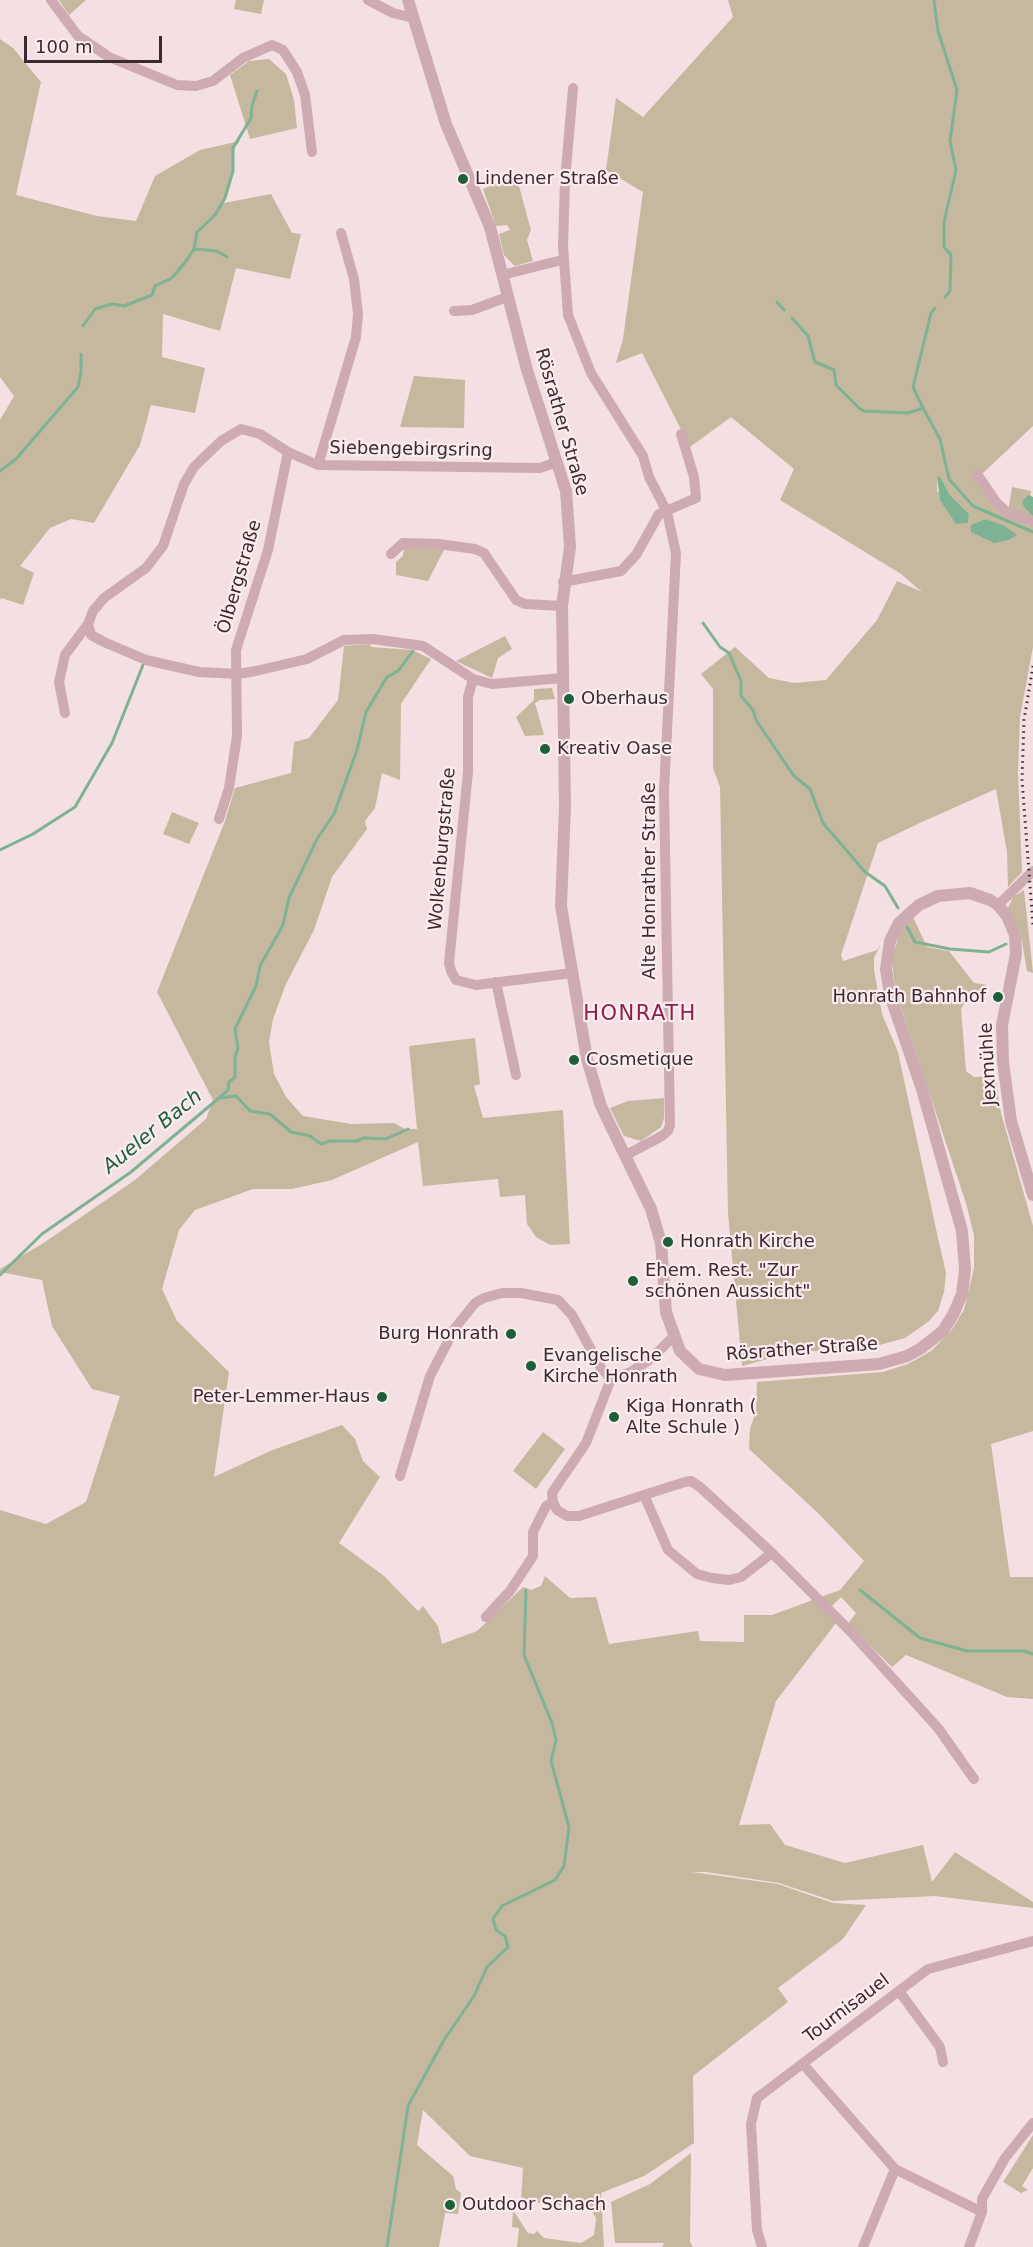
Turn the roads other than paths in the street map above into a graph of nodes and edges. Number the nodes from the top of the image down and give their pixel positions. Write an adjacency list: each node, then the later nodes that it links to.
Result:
1 (51, 0): 6 (street)
2 (368, 0): 4 (street)
3 (408, 0): 4 (street, Rösrather Straße)
4 (414, 18): 9 (street, Rösrather Straße)
5 (573, 88): 8 (street, Alte Honrather Straße)
6 (312, 152)
7 (341, 233): 15 (street)
8 (562, 260): 9 (street); 17 (street, Alte Honrather Straße)
9 (502, 275): 10 (street, Rösrather Straße)
10 (507, 297): 11 (street); 14 (street, Rösrather Straße)
11 (454, 312)
12 (681, 434): 17 (street)
13 (288, 452): 15 (street, Siebengebirgsring); 22 (street, Siebengebirgsring); 23 (street, Ölbergstraße)
14 (556, 462): 15 (street, Siebengebirgsring); 20 (street, Rösrather Straße)
15 (318, 465)
16 (976, 474): 18 (street)
17 (667, 512): 20 (street); 33 (street, Alte Honrather Straße)
18 (1033, 521)
19 (391, 554): 21 (street)
20 (563, 582): 21 (street, Rösrather Straße)
21 (562, 606): 24 (street, Rösrather Straße)
22 (88, 624): 23 (street); 26 (street, Siebengebirgsring)
23 (238, 674): 25 (street); 27 (street, Ölbergstraße)
24 (563, 678): 25 (street); 30 (street, Rösrather Straße)
25 (474, 679): 31 (street, Wolkenburgstraße)
26 (65, 713)
27 (219, 819)
28 (1033, 871): 29 (street)
29 (998, 905): 34 (street, Jexmühle); 35 (street, Rösrather Straße)
30 (572, 973): 31 (street, Wolkenburgstraße); 33 (street, Rösrather Straße)
31 (496, 982): 32 (street)
32 (516, 1075)
33 (626, 1155): 35 (street, Rösrather Straße)
34 (1033, 1195)
35 (673, 1337): 36 (street)
36 (610, 1379): 37 (street); 39 (street)
37 (400, 1476)
38 (644, 1496): 39 (street); 40 (street); 40 (street)
39 (553, 1502): 41 (street)
40 (772, 1553): 42 (street)
41 (486, 1617)
42 (974, 1779)
43 (1033, 1941): 44 (street, Tournisauel)
44 (899, 1991): 45 (street); 46 (street, Tournisauel)
45 (943, 2062)
46 (802, 2064): 48 (street, Tournisauel); 50 (street)
47 (1033, 2123): 49 (street)
48 (895, 2169): 49 (street, Tournisauel); 51 (street)
49 (982, 2212): 52 (street)
50 (762, 2247)
51 (863, 2247)
52 (969, 2247)

